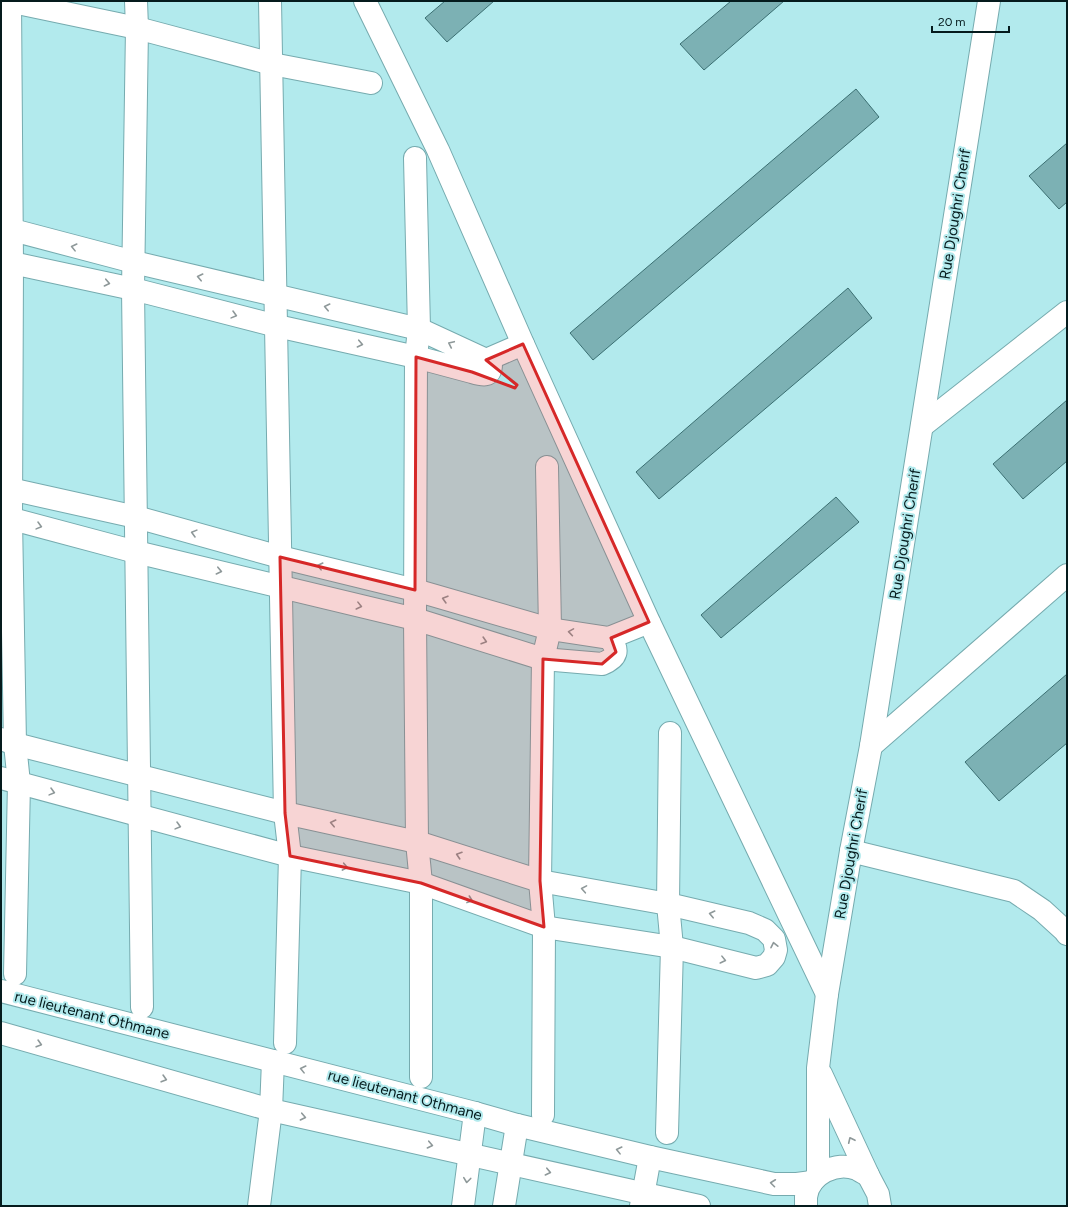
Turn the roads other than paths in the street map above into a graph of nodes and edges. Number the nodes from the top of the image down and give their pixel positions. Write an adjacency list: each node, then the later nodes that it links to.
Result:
1 (9, 1): 6 (street); 10 (street)
2 (136, 1): 6 (street)
3 (270, 1): 7 (street)
4 (365, 1): 18 (street)
5 (990, 1): 21 (street, Rue Djoughri Cherif)
6 (137, 28): 7 (street); 12 (street)
7 (272, 64): 8 (street); 14 (street)
8 (371, 83)
9 (415, 158): 17 (street)
10 (6, 229): 11 (street); 12 (street, one-way to 10)
11 (7, 262): 13 (street, one-way to 13); 23 (street)
12 (134, 262): 13 (street); 14 (street, one-way to 12)
13 (133, 289): 16 (street, one-way to 16); 25 (street)
14 (275, 295): 16 (street); 17 (street, one-way to 14)
15 (1067, 312): 21 (street)
16 (277, 326): 19 (street, one-way to 19); 27 (street)
17 (419, 329): 19 (street); 20 (street, one-way to 17)
18 (523, 344): 20 (street); 32 (street)
19 (416, 357): 20 (street); 30 (street)
20 (486, 360)
21 (922, 426): 38 (street, Rue Djoughri Cherif)
22 (547, 467): 33 (street)
23 (7, 488): 24 (street); 25 (street)
24 (6, 517): 26 (street, one-way to 26); 37 (street)
25 (136, 517): 26 (street); 27 (street, one-way to 25)
26 (136, 552): 29 (street, one-way to 29); 39 (street)
27 (280, 557): 29 (street); 30 (street, one-way to 27)
28 (1067, 575): 38 (street)
29 (282, 586): 31 (street, one-way to 31); 41 (street)
30 (415, 590): 31 (street); 33 (street, one-way to 30)
31 (415, 620): 35 (street, one-way to 35); 43 (street)
32 (649, 622): 34 (street); 54 (street)
33 (550, 629): 34 (street, one-way to 33); 35 (street)
34 (609, 638): 35 (street)
35 (542, 659): 46 (street)
36 (670, 733): 48 (street)
37 (8, 741): 39 (street); 40 (street)
38 (871, 746): 44 (street, Rue Djoughri Cherif)
39 (138, 775): 41 (street); 42 (street)
40 (10, 781): 42 (street, one-way to 42); 52 (street)
41 (285, 813): 43 (street, one-way to 41); 45 (street)
42 (140, 816): 45 (street, one-way to 45); 55 (street)
43 (417, 842): 46 (street, one-way to 43); 47 (street)
44 (851, 851): 50 (street); 54 (street, Rue Djoughri Cherif)
45 (290, 856): 47 (street, one-way to 47); 57 (street)
46 (540, 881): 48 (street, one-way to 46); 49 (street)
47 (421, 883): 49 (street, one-way to 49); 60 (street)
48 (668, 904): 51 (street); 51 (street, one-way to 48)
49 (544, 927): 51 (street); 63 (street)
50 (1067, 934)
51 (672, 947): 65 (street)
52 (15, 974)
53 (1, 991): 58 (street, rue lieutenant Othmane)
54 (827, 994): 59 (street, Rue Djoughri Cherif)
55 (142, 1007)
56 (1, 1033): 61 (street, one-way to 61)
57 (285, 1043)
58 (273, 1061): 61 (street); 62 (street, rue lieutenant Othmane, one-way to 58)
59 (818, 1068): 69 (street, one-way to 59); 70 (street, Rue Djoughri Cherif)
60 (421, 1077)
61 (271, 1110): 66 (street, one-way to 66); 73 (street)
62 (475, 1113): 64 (street, rue lieutenant Othmane); 66 (street)
63 (542, 1115)
64 (517, 1125): 67 (street, rue lieutenant Othmane, one-way to 64); 68 (street)
65 (667, 1133)
66 (470, 1154): 68 (street); 74 (street, one-way to 74)
67 (650, 1157): 70 (street, rue lieutenant Othmane, one-way to 67); 71 (street)
68 (510, 1163): 71 (street, one-way to 71); 75 (street)
69 (868, 1175): 70 (street, rue lieutenant Othmane); 72 (street)
70 (815, 1179): 77 (street, Rue Djoughri Cherif)
71 (642, 1200): 76 (street)
72 (882, 1202)
73 (259, 1206)
74 (463, 1206)
75 (504, 1206)
76 (699, 1206)
77 (806, 1206)

